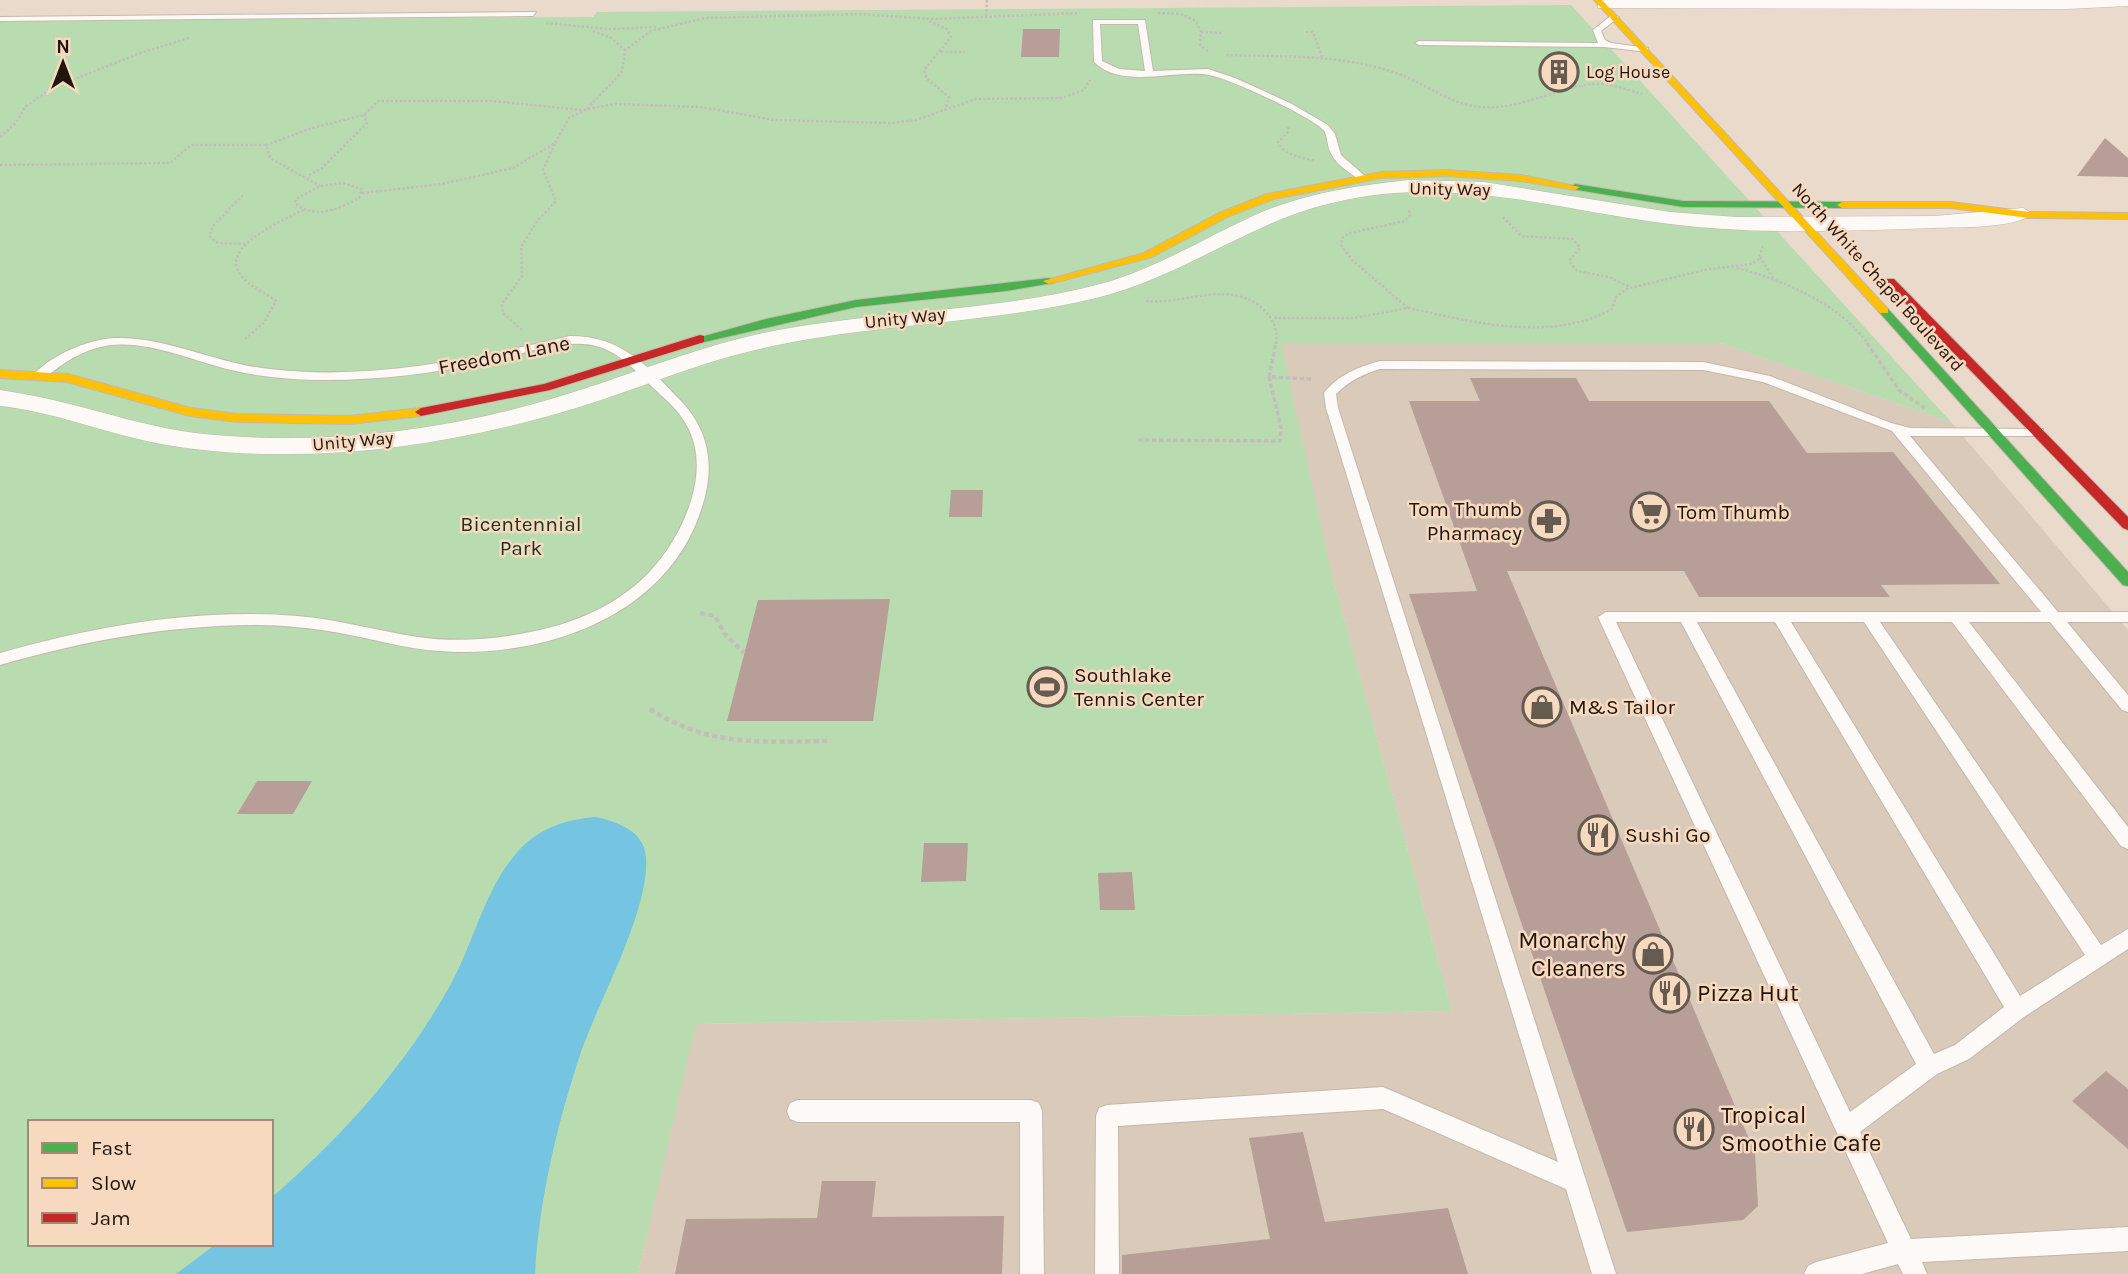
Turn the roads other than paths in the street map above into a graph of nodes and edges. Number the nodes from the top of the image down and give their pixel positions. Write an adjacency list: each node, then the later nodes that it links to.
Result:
1 (2128, 1): 2 (street)
2 (1611, 5): 6 (lane); 7 (main road, North White Chapel Boulevard); 9 (main road)
3 (533, 14): 4 (lane)
4 (0, 19)
5 (1419, 43): 6 (lane)
6 (1610, 46): 7 (lane)
7 (1645, 50): 12 (main road, North White Chapel Boulevard)
8 (1149, 72): 8 (lane); 10 (lane)
9 (1696, 82)
10 (1365, 181): 12 (main road, Unity Way); 14 (street, Unity Way); 19 (street, Unity Way)
11 (1798, 187): 14 (main road, North White Chapel Boulevard)
12 (1789, 206): 14 (main road, Unity Way)
13 (2023, 214): 14 (main road, Unity Way); 15 (main road, Unity Way); 16 (street, Unity Way)
14 (1812, 215): 16 (street, Unity Way); 24 (main road, North White Chapel Boulevard)
15 (2128, 216)
16 (1834, 223): 17 (main road, North White Chapel Boulevard)
17 (1854, 243)
18 (1883, 273): 25 (main road, North White Chapel Boulevard)
19 (640, 368): 21 (main road, Unity Way); 21 (lane, Freedom Lane); 22 (street, Unity Way); 34 (lane, Freedom Lane)
20 (0, 374): 21 (main road, Unity Way)
21 (38, 375)
22 (0, 398)
23 (1897, 429): 24 (lane); 32 (lane); 43 (lane)
24 (1992, 432): 25 (lane); 27 (main road, North White Chapel Boulevard)
25 (2038, 432): 26 (main road, North White Chapel Boulevard)
26 (2128, 525)
27 (2128, 581)
28 (1686, 617): 29 (lane); 40 (lane); 42 (lane)
29 (1780, 617): 30 (lane); 39 (lane)
30 (1868, 617): 31 (lane); 38 (lane)
31 (1956, 617): 32 (lane); 36 (lane)
32 (2053, 617): 33 (lane); 35 (lane)
33 (2128, 617)
34 (0, 659)
35 (2128, 706)
36 (2128, 841)
37 (2128, 938): 38 (lane)
38 (2099, 958): 39 (lane)
39 (2017, 1010): 40 (lane)
40 (1929, 1067): 42 (lane)
41 (798, 1111): 46 (lane)
42 (1846, 1128): 45 (lane)
43 (1575, 1181): 47 (lane); 48 (lane)
44 (2128, 1239): 45 (lane)
45 (1904, 1251): 49 (lane); 50 (lane)
46 (1032, 1274)
47 (1107, 1274)
48 (1604, 1274)
49 (1816, 1274)
50 (1915, 1274)

